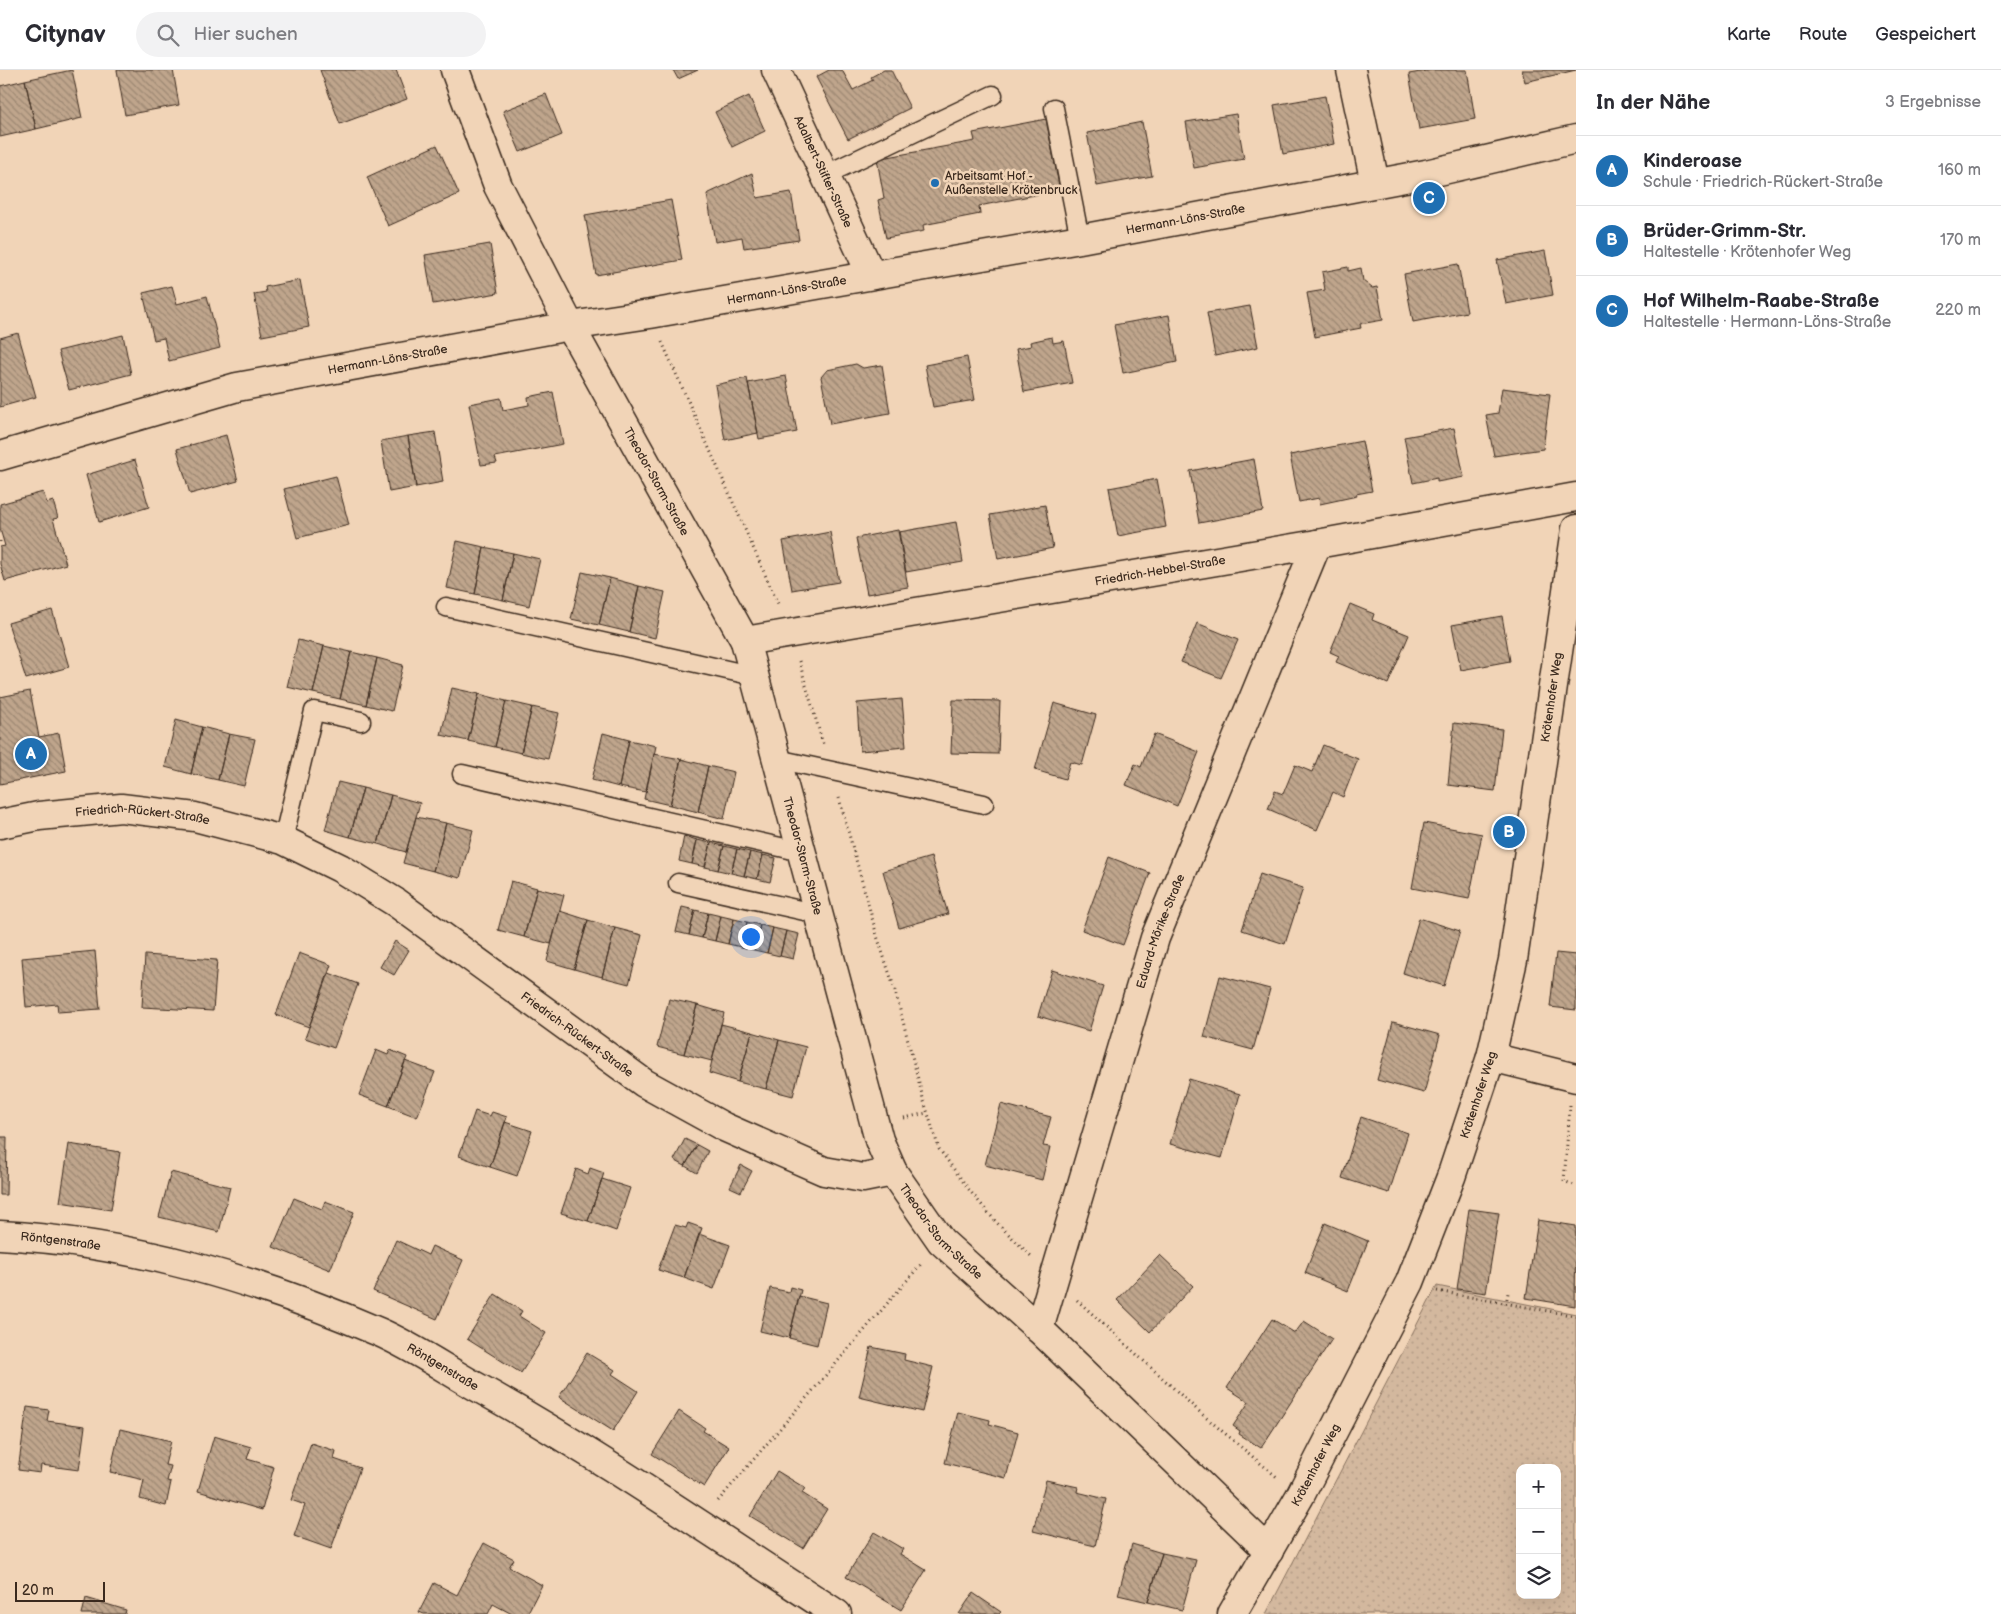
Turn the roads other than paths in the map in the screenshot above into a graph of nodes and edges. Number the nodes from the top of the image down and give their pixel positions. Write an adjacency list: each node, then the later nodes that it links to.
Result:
1 (455, 70): 11 (street, Theodor-Storm-Straße)
2 (776, 70): 7 (street, Adalbert-Stifter-Straße)
3 (1352, 70): 8 (street)
4 (993, 95): 7 (lane)
5 (1054, 108): 9 (lane)
6 (1576, 139): 8 (street, Hermann-Löns-Straße)
7 (825, 175): 10 (street, Adalbert-Stifter-Straße)
8 (1375, 183): 9 (street, Hermann-Löns-Straße)
9 (1080, 239): 10 (street, Hermann-Löns-Straße)
10 (872, 274): 11 (street, Hermann-Löns-Straße)
11 (570, 326): 12 (street, Hermann-Löns-Straße); 17 (street, Theodor-Storm-Straße)
12 (0, 456)
13 (1576, 497): 15 (street, Friedrich-Hebbel-Straße)
14 (1576, 529): 28 (street, Krötenhofer Weg)
15 (1317, 544): 17 (street, Friedrich-Hebbel-Straße); 32 (street, Eduard-Mörike-Straße)
16 (446, 607): 18 (lane)
17 (745, 641): 18 (street, Theodor-Storm-Straße)
18 (754, 676): 20 (street, Theodor-Storm-Straße)
19 (360, 721): 24 (lane)
20 (777, 759): 22 (lane); 25 (street, Theodor-Storm-Straße)
21 (462, 774): 25 (lane)
22 (984, 804)
23 (0, 824): 24 (street, Friedrich-Rückert-Straße)
24 (283, 840): 30 (street, Friedrich-Rückert-Straße)
25 (802, 852): 27 (street, Theodor-Storm-Straße)
26 (678, 883): 27 (lane)
27 (818, 914): 30 (street, Theodor-Storm-Straße)
28 (1491, 1057): 29 (street); 33 (street, Krötenhofer Weg)
29 (1574, 1078)
30 (893, 1172): 32 (street, Theodor-Storm-Straße)
31 (0, 1236): 34 (street, Röntgenstraße)
32 (1039, 1329): 33 (street, Theodor-Storm-Straße)
33 (1269, 1551): 35 (street, Krötenhofer Weg)
34 (837, 1614)
35 (1232, 1614)

